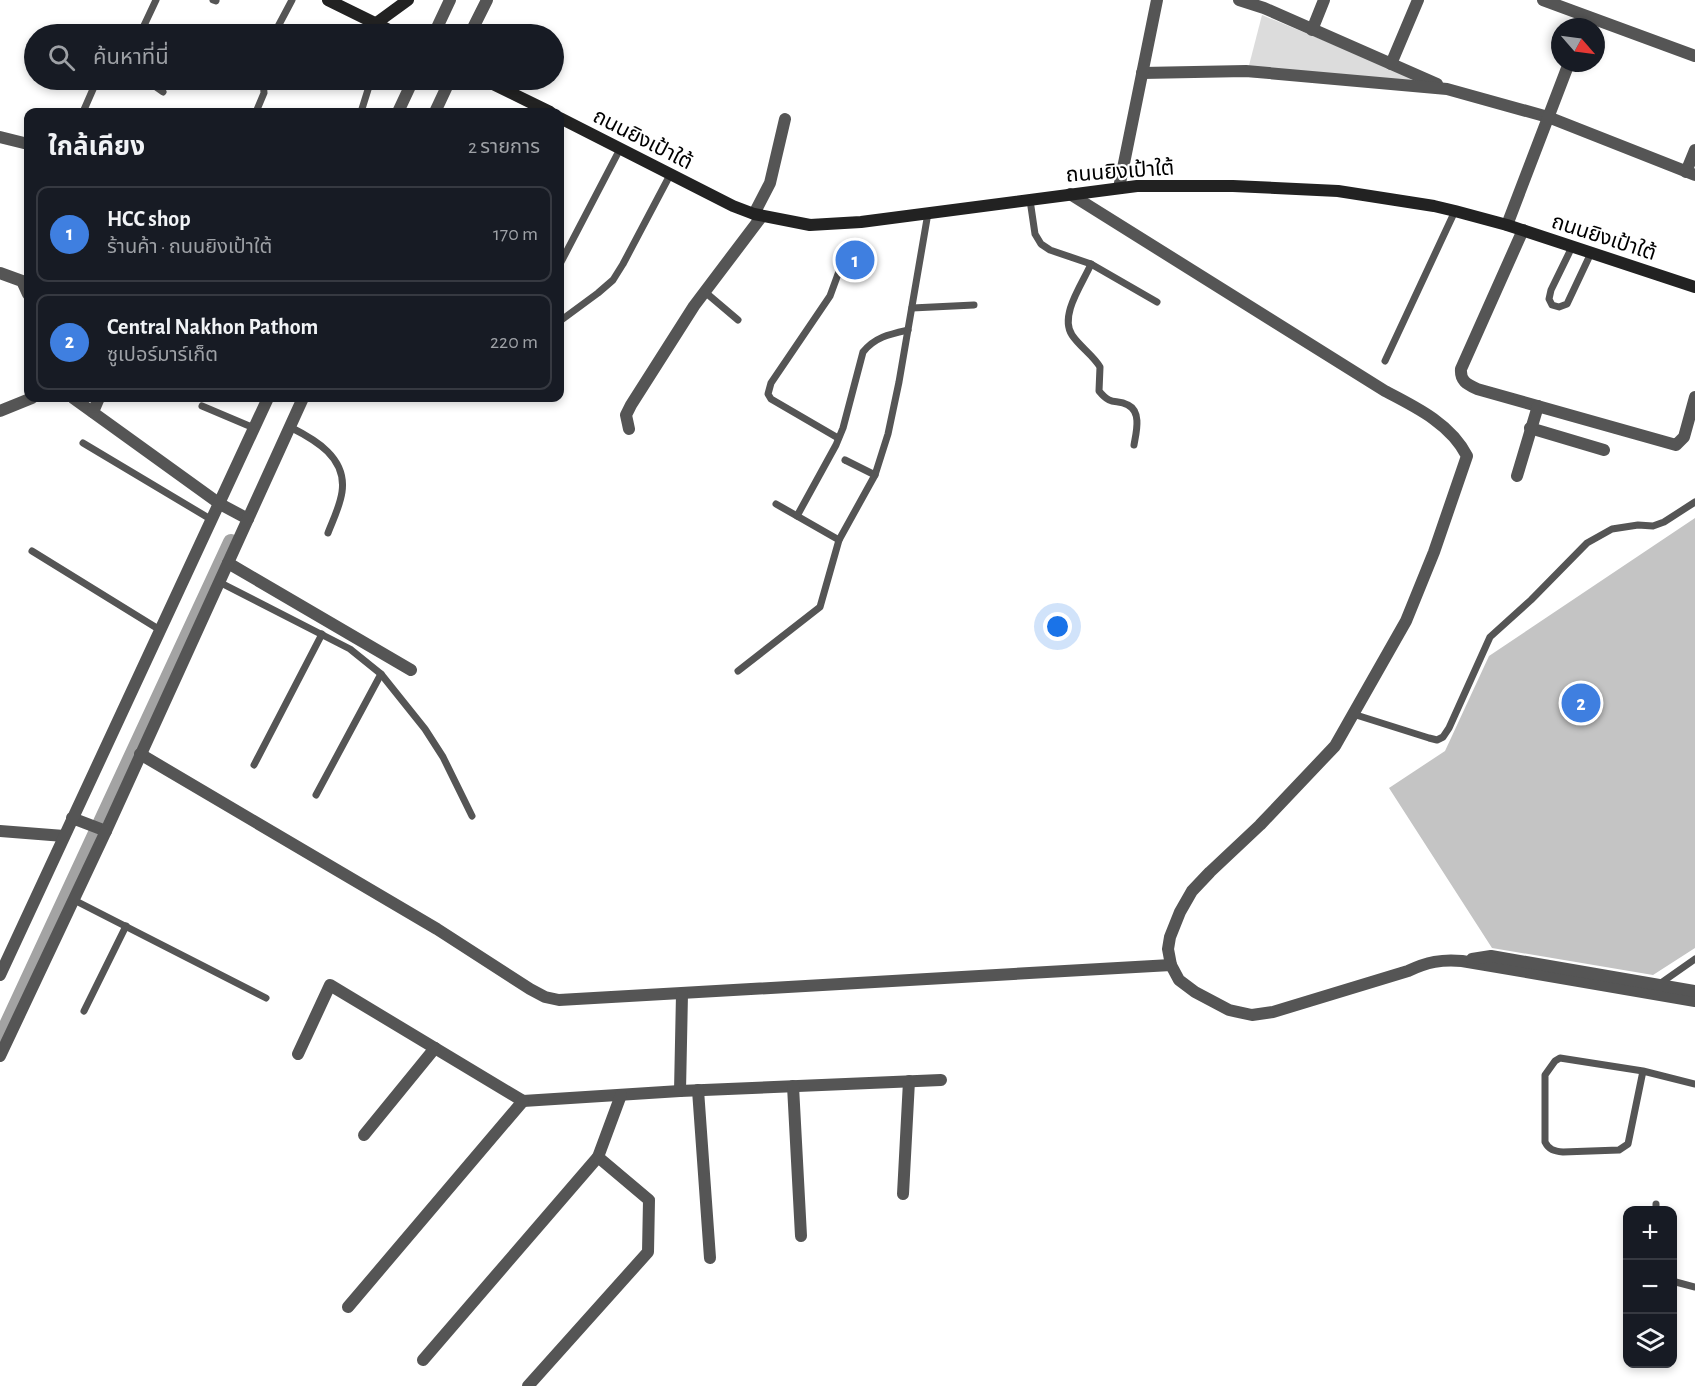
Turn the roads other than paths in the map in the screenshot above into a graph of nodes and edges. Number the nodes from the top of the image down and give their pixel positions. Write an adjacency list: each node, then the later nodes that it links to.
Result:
1 (156, 0): 13 (lane)
2 (292, 0): 14 (lane)
3 (328, 0): 15 (main road)
4 (408, 0): 16 (main road)
5 (450, 0): 17 (street)
6 (487, 0): 18 (street)
7 (1157, 0): 24 (street)
8 (1239, 0): 20 (street)
9 (1324, 0): 20 (street)
10 (1418, 0): 22 (street)
11 (1543, 0): 12 (street)
12 (1578, 18)
13 (145, 24)
14 (279, 24)
15 (374, 24)
16 (390, 24)
17 (439, 24)
18 (476, 24)
19 (1605, 28): 21 (street)
20 (1312, 30): 22 (street)
21 (1695, 56)
22 (1391, 64): 25 (street)
23 (1566, 72): 40 (street)
24 (1142, 73): 25 (street); 49 (street)
25 (1447, 88): 40 (street)
26 (93, 90): 34 (lane)
27 (161, 90): 33 (lane)
28 (264, 90): 35 (lane)
29 (368, 90): 36 (lane)
30 (408, 90): 37 (street)
31 (445, 90): 38 (street)
32 (504, 90): 39 (main road)
33 (164, 92)
34 (85, 108)
35 (258, 108)
36 (362, 108)
37 (400, 108)
38 (437, 108)
39 (537, 108)
40 (1548, 117): 47 (street); 55 (street)
41 (784, 119): 54 (street)
42 (564, 120): 45 (main road, ถนนยิงเป้าใต้)
43 (0, 137): 44 (street)
44 (24, 143)
45 (620, 149): 48 (main road, ถนนยิงเป้าใต้); 59 (lane)
46 (1695, 150): 47 (street)
47 (1691, 173)
48 (670, 175): 54 (main road, ถนนยิงเป้าใต้); 69 (lane)
49 (1119, 189): 50 (main road, ถนนยิงเป้าใต้); 52 (main road, ถนนยิงเป้าใต้)
50 (1070, 194): 51 (main road, ถนนยิงเป้าใต้); 110 (street)
51 (1030, 200): 53 (main road, ถนนยิงเป้าใต้); 60 (lane)
52 (1455, 211): 55 (main road, ถนนยิงเป้าใต้); 72 (lane)
53 (928, 213): 54 (main road, ถนนยิงเป้าใต้); 68 (lane)
54 (758, 215): 65 (street)
55 (1507, 225): 56 (main road, ถนนยิงเป้าใต้)
56 (1523, 230): 57 (main road, ถนนยิงเป้าใต้); 80 (street)
57 (1572, 247): 58 (main road, ถนนยิงเป้าใต้); 58 (lane)
58 (1590, 253): 64 (main road, ถนนยิงเป้าใต้)
59 (564, 256)
60 (1091, 264): 66 (lane); 89 (lane)
61 (841, 266): 87 (lane)
62 (0, 273): 63 (street)
63 (24, 285)
64 (1695, 287)
65 (705, 292): 70 (lane); 86 (street)
66 (1157, 302)
67 (974, 305): 68 (lane)
68 (912, 308): 71 (lane)
69 (564, 318)
70 (738, 320)
71 (908, 330): 87 (lane); 92 (lane)
72 (1385, 361)
73 (1695, 397): 80 (street)
74 (24, 401): 81 (street)
75 (79, 402): 82 (street)
76 (97, 402): 82 (street)
77 (266, 402): 84 (street)
78 (301, 402): 83 (street)
79 (202, 406): 84 (lane)
80 (1538, 406): 85 (street)
81 (0, 411)
82 (93, 412): 96 (street)
83 (290, 427): 98 (street); 100 (lane)
84 (254, 428): 96 (street)
85 (1530, 428): 90 (street); 93 (street)
86 (629, 429)
87 (838, 438): 97 (lane)
88 (83, 442): 99 (lane)
89 (1134, 445)
90 (1604, 450)
91 (845, 460): 92 (lane)
92 (875, 475): 101 (lane)
93 (1517, 476)
94 (1695, 502): 110 (lane)
95 (776, 504): 97 (lane)
96 (223, 505): 98 (street); 99 (street)
97 (797, 516): 101 (lane)
98 (246, 518): 103 (street)
99 (212, 520): 105 (street)
100 (328, 533)
101 (839, 540): 108 (lane)
102 (32, 551): 105 (lane)
103 (228, 564): 104 (street); 107 (street)
104 (219, 582): 106 (lane); 111 (street)
105 (160, 630): 115 (street)
106 (322, 634): 109 (lane); 112 (lane)
107 (411, 670)
108 (738, 671)
109 (381, 674): 113 (lane); 114 (lane)
110 (1353, 714): 122 (street)
111 (140, 754): 116 (street); 126 (street)
112 (254, 765)
113 (316, 795)
114 (472, 816)
115 (77, 820): 116 (street); 118 (street)
116 (103, 830): 119 (street)
117 (0, 831): 118 (street)
118 (64, 836): 123 (street)
119 (74, 900): 120 (lane); 132 (street)
120 (126, 926): 127 (lane); 129 (lane)
121 (1695, 959): 124 (lane)
122 (1171, 965): 124 (street); 126 (street)
123 (0, 975)
124 (1657, 990): 125 (street); 128 (street)
125 (1695, 991)
126 (682, 994): 139 (street)
127 (266, 998)
128 (1695, 1001)
129 (84, 1011)
130 (435, 1048): 131 (street); 141 (street); 142 (street)
131 (298, 1054)
132 (0, 1056)
133 (1643, 1071): 133 (lane); 136 (lane)
134 (940, 1080): 135 (street)
135 (909, 1081): 137 (street); 144 (street)
136 (1695, 1084)
137 (793, 1086): 138 (street); 145 (street)
138 (698, 1090): 139 (street); 146 (street)
139 (680, 1091): 140 (street)
140 (621, 1095): 141 (street); 143 (street)
141 (523, 1101): 149 (street)
142 (364, 1135)
143 (598, 1157): 150 (street); 151 (street)
144 (903, 1194)
145 (801, 1236)
146 (710, 1258)
147 (1677, 1282): 148 (lane)
148 (1695, 1287)
149 (348, 1307)
150 (423, 1360)
151 (528, 1386)

